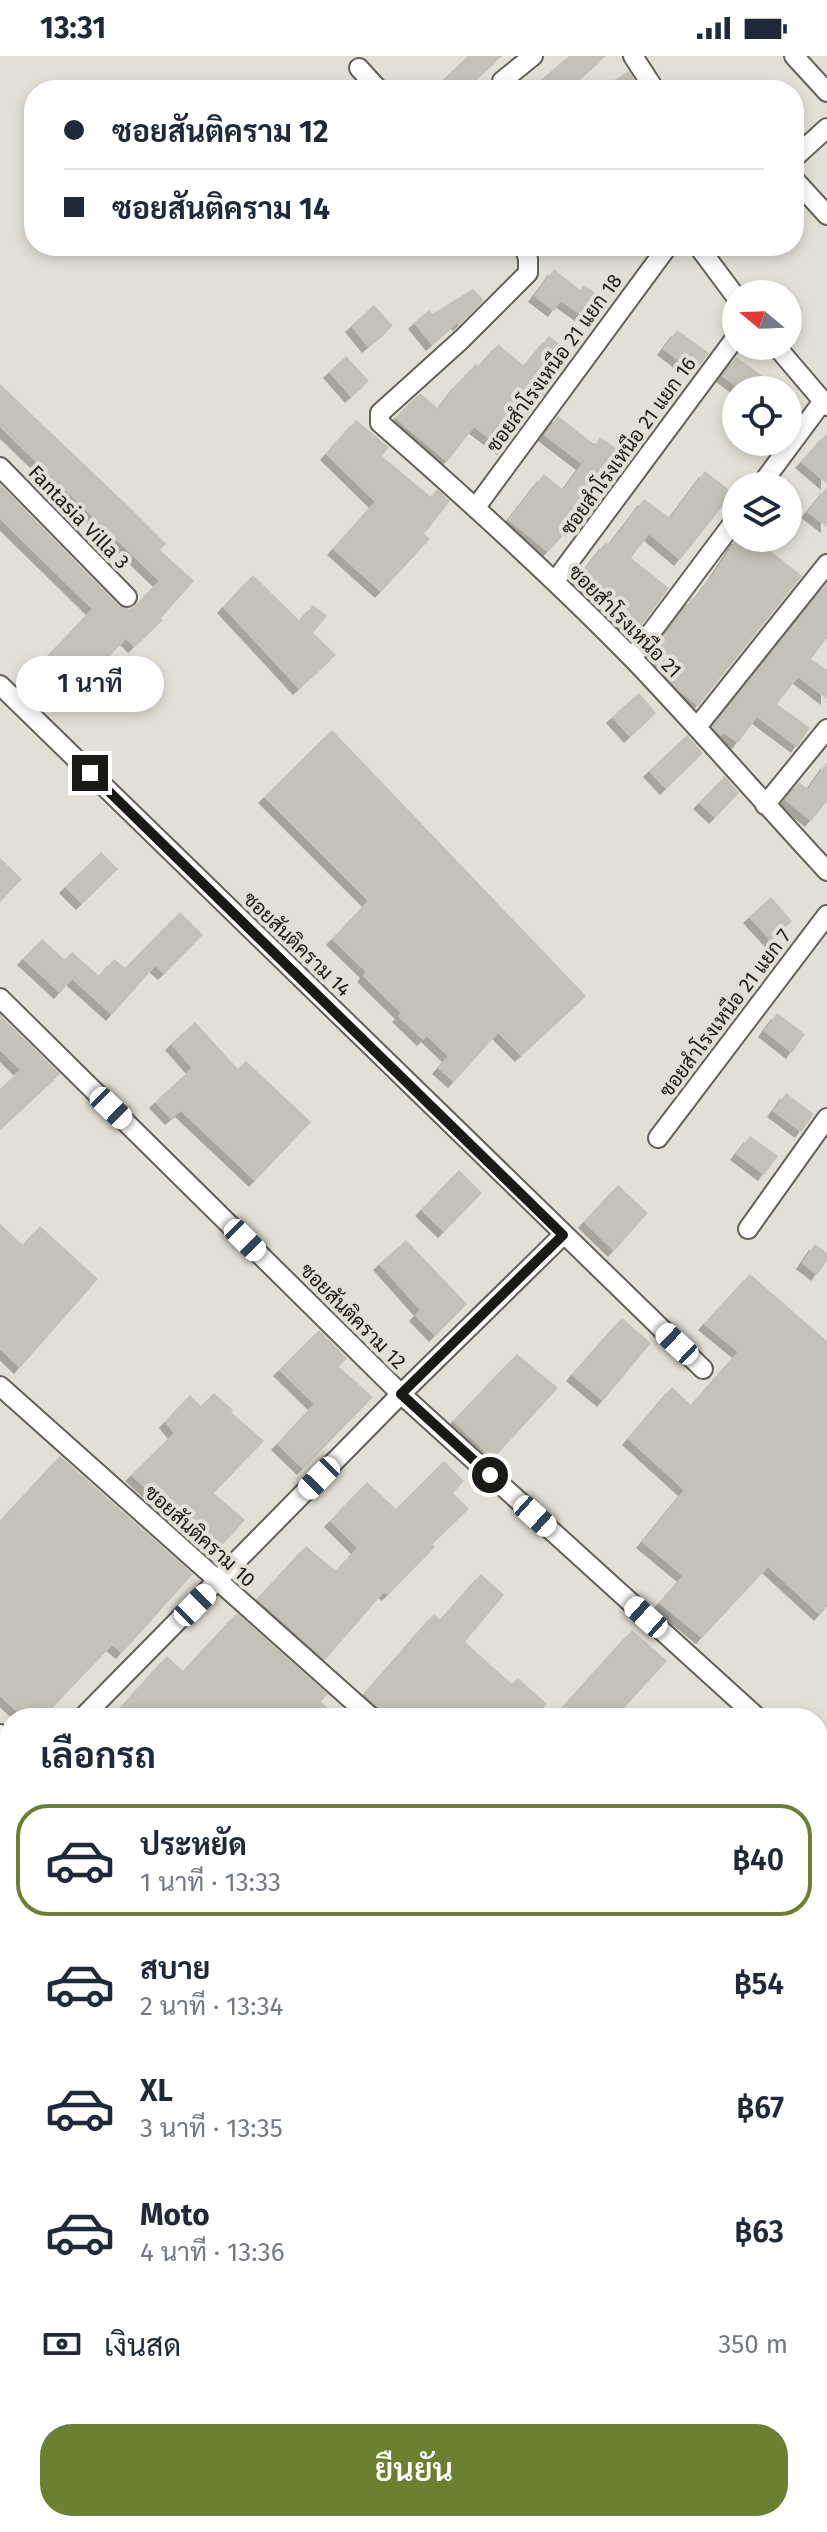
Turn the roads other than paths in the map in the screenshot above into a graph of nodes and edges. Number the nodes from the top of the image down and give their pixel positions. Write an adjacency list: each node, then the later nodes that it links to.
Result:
1 (533, 56): 6 (street)
2 (633, 56): 7 (street)
3 (794, 56): 8 (street)
4 (359, 68): 5 (street)
5 (370, 80)
6 (503, 80)
7 (649, 80)
8 (827, 92)
9 (827, 128): 10 (street)
10 (804, 149)
11 (804, 190): 12 (street)
12 (827, 215)
13 (527, 256): 22 (street, ซอยสำโรงเหนือ 21)
14 (661, 256): 22 (street, ซอยสำโรงเหนือ 21 แยก 18)
15 (705, 256): 16 (street)
16 (723, 280)
17 (722, 356): 25 (street, ซอยสำโรงเหนือ 21 แยก 16)
18 (788, 360): 19 (street)
19 (825, 404): 21 (street)
20 (0, 467): 26 (street, Fantasia Villa 3)
21 (771, 472)
22 (476, 507): 25 (street, ซอยสำโรงเหนือ 21)
23 (722, 538): 27 (street)
24 (827, 564): 29 (street)
25 (555, 581): 27 (street, ซอยสำโรงเหนือ 21)
26 (127, 597)
27 (632, 658): 29 (street, ซอยสำโรงเหนือ 21)
28 (0, 685): 38 (street, ซอยสันติคราม 14)
29 (697, 727): 31 (street, ซอยสำโรงเหนือ 21)
30 (827, 729): 31 (street)
31 (765, 805): 32 (street, ซอยสำโรงเหนือ 21)
32 (827, 871)
33 (827, 915): 36 (street, ซอยสำโรงเหนือ 21 แยก 7)
34 (0, 998): 41 (street, ซอยสันติคราม 12)
35 (827, 1118): 37 (street)
36 (658, 1138)
37 (748, 1229)
38 (563, 1235): 39 (street, ซอยสันติคราม 14); 41 (street)
39 (703, 1369)
40 (0, 1386): 42 (street, ซอยสันติคราม 10)
41 (401, 1394): 42 (street); 45 (street, ซอยสันติคราม 12)
42 (218, 1582): 43 (street); 44 (street, ซอยสันติคราม 10)
43 (92, 1708)
44 (361, 1708)
45 (747, 1708)

